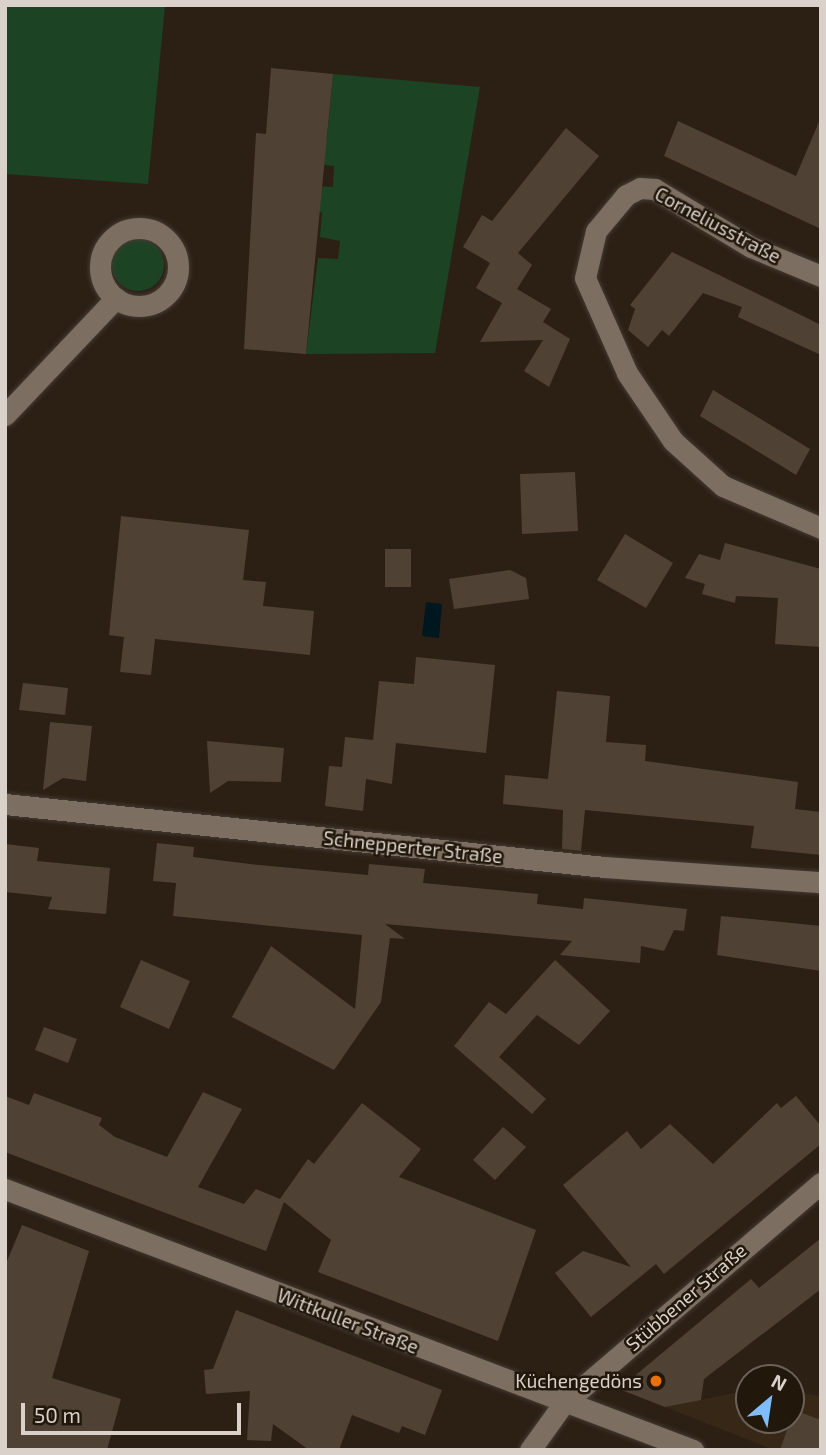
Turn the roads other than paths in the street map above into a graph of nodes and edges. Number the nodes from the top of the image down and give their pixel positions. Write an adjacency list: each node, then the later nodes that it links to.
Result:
1 (821, 276): 4 (street, Corneliusstraße)
2 (116, 298): 3 (street)
3 (5, 415)
4 (821, 528)
5 (5, 804): 6 (street, Schnepperter Straße)
6 (821, 883)
7 (821, 1183): 9 (street, Stübbener Straße)
8 (5, 1189): 9 (street, Wittkuller Straße)
9 (563, 1404): 10 (street, Stübbener Straße); 11 (street, Wittkuller Straße)
10 (530, 1450)
11 (692, 1450)

